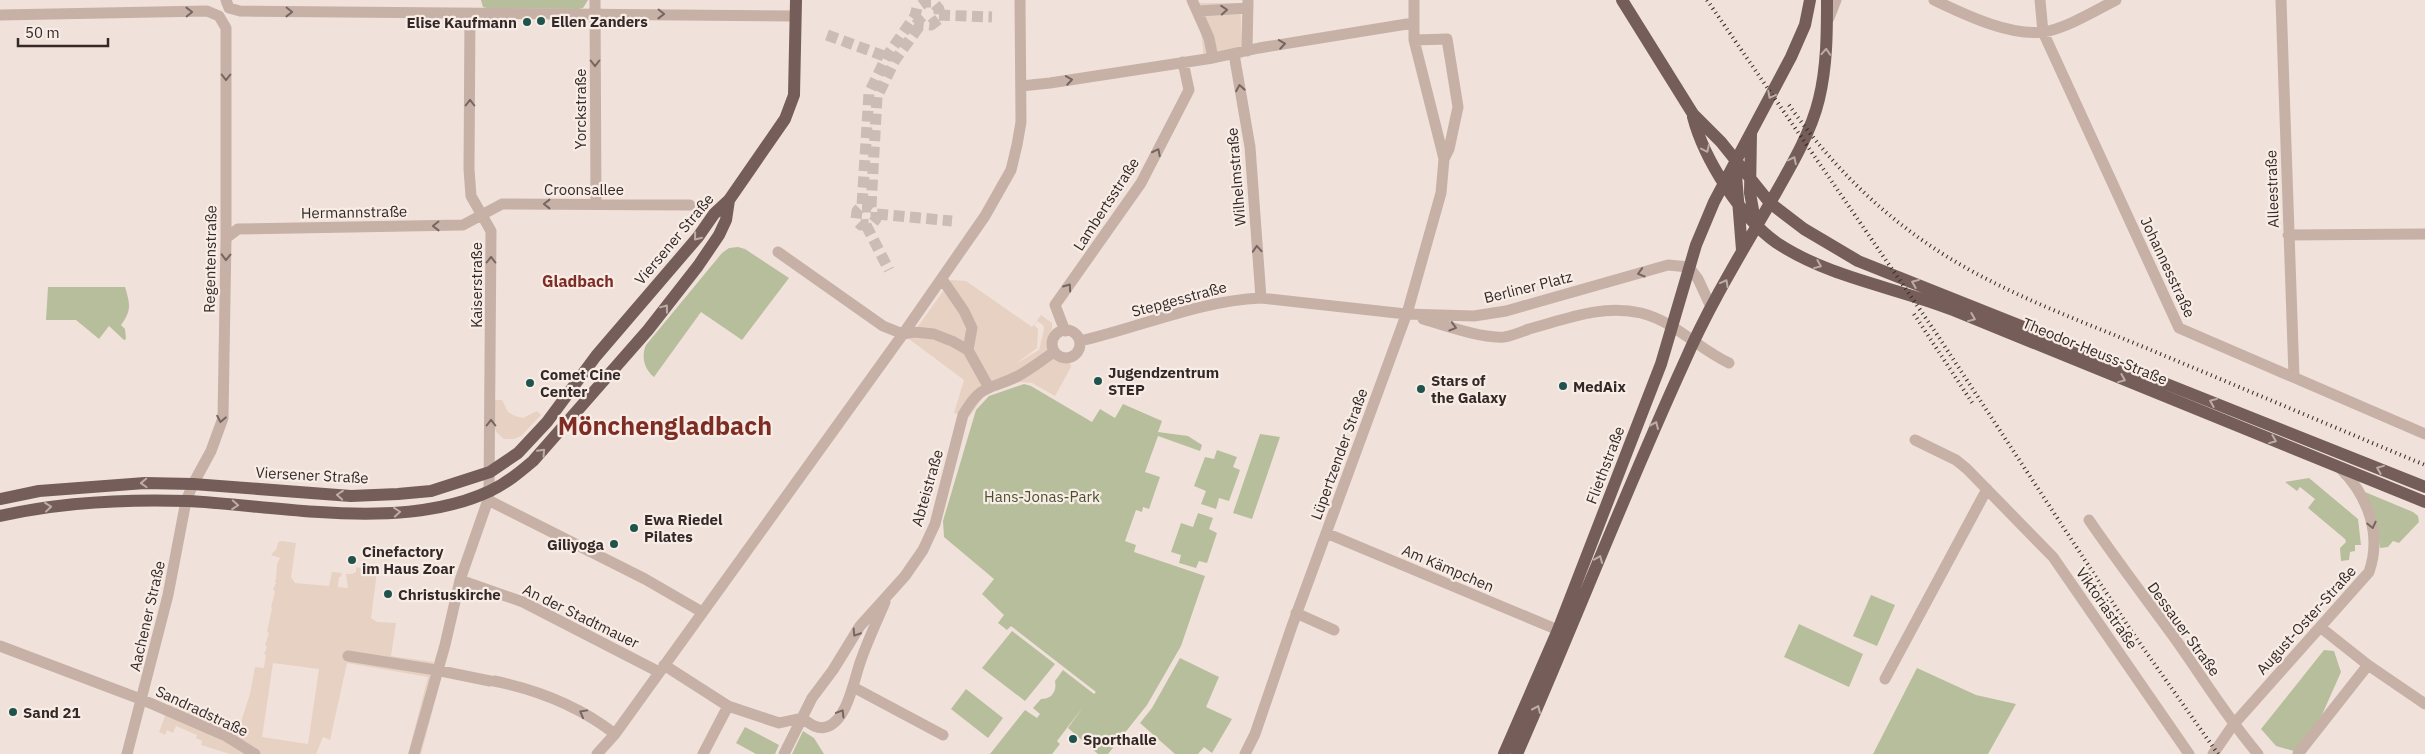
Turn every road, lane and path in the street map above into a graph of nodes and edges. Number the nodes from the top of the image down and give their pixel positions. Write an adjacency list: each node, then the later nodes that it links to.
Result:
1 (226, 0): 17 (street, one-way to 17)
2 (595, 0): 18 (street, Yorckstraße)
3 (796, 0): 20 (main road)
4 (1020, 0): 29 (street)
5 (1192, 0): 16 (street)
6 (1414, 0): 21 (street, Lüpertzender Straße)
7 (1622, 0): 30 (main road)
8 (1810, 0): 31 (main road, Fliethstraße, one-way to 31)
9 (1827, 0): 22 (main road, Fliethstraße)
10 (1836, 0): 22 (street)
11 (1934, 0): 23 (street)
12 (2040, 0): 23 (street, Johannesstraße)
13 (2116, 0): 23 (street)
14 (2282, 0): 44 (street, Alleestraße)
15 (1248, 4): 16 (street, one-way to 15); 25 (street)
16 (1199, 11): 27 (street)
17 (470, 13): 18 (street); 41 (street, Kaiserstraße, one-way to 17)
18 (595, 14): 20 (street, one-way to 20); 39 (street, Yorckstraße, one-way to 39)
19 (0, 15): 45 (street, Regentenstraße, one-way to 45)
20 (795, 16): 36 (main road)
21 (1413, 24): 24 (street, Lüpertzender Straße); 25 (street, one-way to 21)
22 (1827, 24): 38 (main road, Fliethstraße, one-way to 22)
23 (2043, 32): 61 (street, Johannesstraße)
24 (1414, 40): 32 (street, Lüpertzender Straße); 32 (street, Lüpertzender Straße)
25 (1247, 51): 26 (street)
26 (1234, 54): 27 (street); 50 (street, Wilhelmstraße, one-way to 26)
27 (1213, 58): 28 (street)
28 (1183, 62): 29 (street, one-way to 28); 54 (street, Lambertsstraße, one-way to 28)
29 (1021, 86): 49 (street)
30 (1693, 114): 33 (main road, Theodor-Heuss-Straße); 35 (main road, Theodor-Heuss-Straße, one-way to 35)
31 (1751, 132): 33 (main road, Fliethstraße); 34 (main road)
32 (1444, 160): 52 (street, Lüpertzender Straße)
33 (1735, 162): 34 (main road, Theodor-Heuss-Straße); 35 (main road, Fliethstraße); 37 (main road)
34 (1750, 180): 38 (main road, Theodor-Heuss-Straße); 42 (main road)
35 (1724, 183): 37 (main road, Theodor-Heuss-Straße); 48 (main road, Fliethstraße)
36 (729, 200): 66 (main road, Viersener Straße, one-way to 66); 70 (main road, Viersener Straße, one-way to 36)
37 (1739, 203): 42 (main road, Theodor-Heuss-Straße); 46 (main road)
38 (1770, 203): 42 (main road, Fliethstraße); 68 (main road, Theodor-Heuss-Straße, one-way to 38)
39 (596, 204): 40 (street, Croonsallee); 41 (street, Croonsallee, one-way to 41)
40 (690, 205)
41 (482, 215): 45 (street, Hermannstraße, one-way to 45); 66 (street, Kaiserstraße, one-way to 41)
42 (1756, 226): 46 (main road, Fliethstraße); 65 (main road, Theodor-Heuss-Straße, one-way to 65)
43 (2425, 234): 44 (street)
44 (2288, 235): 61 (street, Alleestraße)
45 (226, 238): 67 (street, Regentenstraße, one-way to 67)
46 (1742, 250): 51 (main road, Fliethstraße, one-way to 46)
47 (778, 252): 55 (street)
48 (1689, 267): 51 (street); 52 (street, Berliner Platz, one-way to 52); 53 (main road, Fliethstraße)
49 (942, 279): 55 (street); 58 (street)
50 (1261, 298): 52 (street, Stepgesstraße); 56 (street, Stepgesstraße)
51 (1711, 307): 57 (main road, Fliethstraße)
52 (1406, 314): 53 (street, one-way to 53); 76 (street, Lüpertzender Straße)
53 (1672, 325): 57 (street); 83 (main road, Fliethstraße)
54 (1065, 330): 56 (street); 59 (street)
55 (903, 334): 58 (street); 79 (street)
56 (1080, 341): 59 (street)
57 (1694, 341): 60 (street); 106 (main road, Fliethstraße, one-way to 57)
58 (968, 350): 62 (street)
59 (1054, 352): 62 (street)
60 (1729, 363)
61 (2294, 377): 63 (street, Johannesstraße)
62 (988, 386): 78 (street, Abteistraße)
63 (2425, 434)
64 (1914, 440): 69 (street, Viktoriastraße)
65 (2341, 468): 73 (main road, Theodor-Heuss-Straße); 81 (street, August-Oster-Straße, one-way to 81)
66 (490, 472): 67 (main road, Viersener Straße, one-way to 67); 70 (street, Kaiserstraße)
67 (193, 484): 71 (main road, Viersener Straße, one-way to 71); 72 (street, Aachener Straße)
68 (2425, 487)
69 (1987, 489): 89 (street); 107 (street, Viktoriastraße)
70 (489, 496): 72 (main road, Viersener Straße, one-way to 70); 77 (street, Kaiserstraße); 79 (street)
71 (0, 499)
72 (186, 501): 74 (main road, Viersener Straße, one-way to 72); 91 (street, Aachener Straße)
73 (2425, 502)
74 (0, 516)
75 (2089, 520): 95 (street, Dessauer Straße)
76 (1326, 533): 80 (street, Lüpertzender Straße); 83 (street, Am Kämpchen)
77 (460, 580): 87 (street, An der Stadtmauer); 88 (street, Kaiserstraße)
78 (887, 596): 90 (street, Abteistraße); 94 (street, Abteistraße, one-way to 94)
79 (702, 612): 87 (street)
80 (1296, 613): 82 (street); 104 (street, Lüpertzender Straße)
81 (2320, 627): 86 (street); 95 (street, August-Oster-Straße)
82 (1334, 630)
83 (1558, 630): 105 (main road, Fliethstraße)
84 (0, 646): 91 (street, Sandradstraße)
85 (348, 656): 88 (street)
86 (2368, 665): 92 (street); 110 (street)
87 (662, 669): 93 (street, An der Stadtmauer); 96 (street)
88 (436, 670): 96 (street, one-way to 88); 100 (street, Kaiserstraße)
89 (1885, 679)
90 (853, 687): 94 (street, Abteistraße, one-way to 90); 97 (street)
91 (143, 700): 98 (street, Sandradstraße); 99 (street, Aachener Straße)
92 (2425, 704)
93 (728, 706): 94 (street, An der Stadtmauer); 102 (street)
94 (802, 718): 103 (street, Abteistraße)
95 (2233, 725): 108 (street, August-Oster-Straße); 109 (street, Dessauer Straße)
96 (615, 734): 101 (street)
97 (943, 735)
98 (252, 752)
99 (127, 754)
100 (414, 754)
101 (597, 754)
102 (702, 754)
103 (784, 754)
104 (1245, 754)
105 (1504, 754)
106 (1517, 754)
107 (2189, 754)
108 (2213, 754)
109 (2258, 754)
110 (2298, 754)

